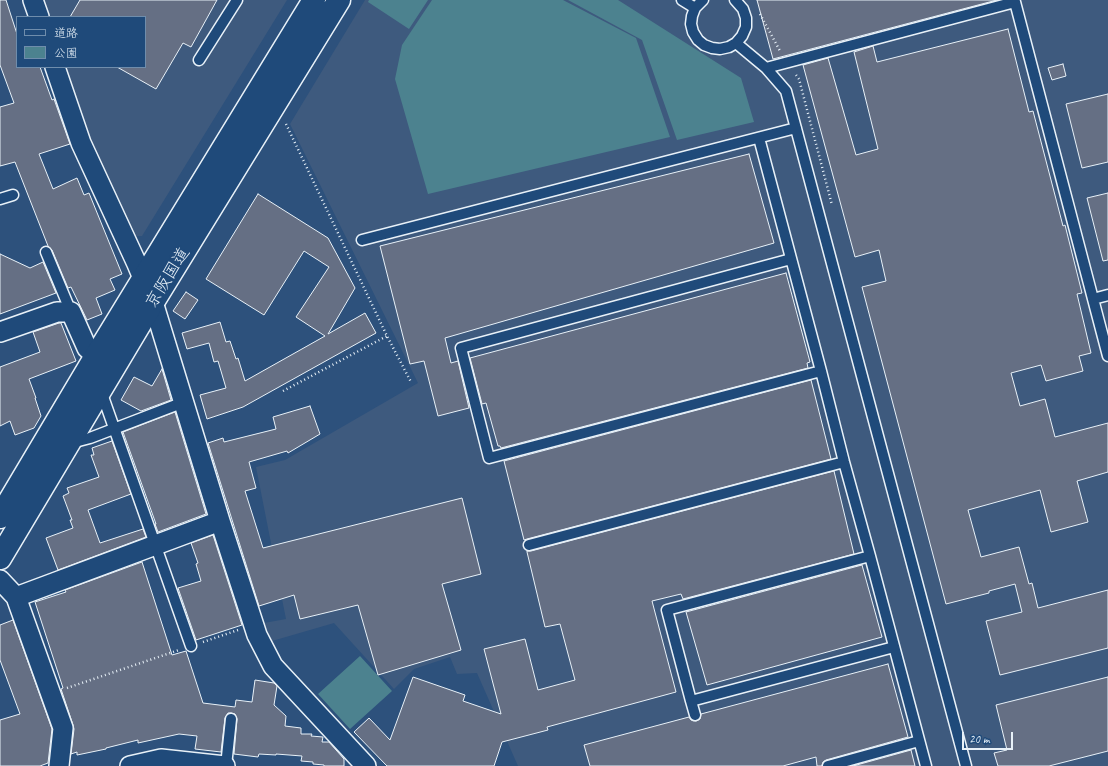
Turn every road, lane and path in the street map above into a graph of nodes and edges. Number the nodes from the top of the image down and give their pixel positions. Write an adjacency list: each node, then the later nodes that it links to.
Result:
1 (33, 0): 10 (street)
2 (237, 0): 13 (lane)
3 (314, 0): 24 (highway, 京阪国道)
4 (339, 0): 27 (highway, 京阪国道)
5 (682, 0): 8 (lane)
6 (703, 0): 8 (lane)
7 (735, 0): 11 (lane)
8 (695, 8): 11 (lane)
9 (757, 9): 12 (path)
10 (39, 16)
11 (736, 43): 15 (lane)
12 (782, 54)
13 (199, 60)
14 (55, 68): 24 (street)
15 (766, 68): 17 (lane); 26 (lane)
16 (285, 122): 30 (path)
17 (796, 128): 18 (lane); 63 (lane)
18 (759, 138): 21 (lane); 23 (lane)
19 (13, 195): 20 (lane)
20 (0, 199)
21 (362, 240)
22 (46, 252): 28 (lane)
23 (791, 259): 33 (lane); 33 (lane)
24 (143, 278): 27 (street); 31 (highway, 京阪国道)
25 (1108, 294): 26 (lane)
26 (1093, 299): 32 (lane)
27 (153, 302): 35 (highway, 京阪国道); 37 (street)
28 (72, 312): 29 (street); 31 (street)
29 (0, 332)
30 (387, 336): 34 (path); 36 (path)
31 (96, 356): 41 (highway, 京阪国道)
32 (1108, 356)
33 (821, 371): 40 (lane)
34 (411, 382)
35 (100, 390): 38 (lane); 39 (highway, 京阪国道)
36 (283, 391)
37 (184, 402): 38 (lane); 42 (street)
38 (114, 429): 39 (lane); 43 (lane)
39 (68, 444): 46 (highway, 京阪国道)
40 (844, 462): 44 (lane); 45 (lane)
41 (0, 517)
42 (220, 521): 43 (street); 49 (street)
43 (155, 545): 48 (street); 50 (lane)
44 (529, 545)
45 (870, 556): 51 (lane); 53 (lane)
46 (0, 558)
47 (0, 580): 48 (street)
48 (16, 597): 52 (street)
49 (254, 625): 50 (path); 60 (street)
50 (191, 646): 52 (path)
51 (894, 647): 53 (lane); 56 (lane)
52 (51, 694): 57 (street)
53 (691, 701): 54 (lane)
54 (695, 716)
55 (231, 719): 59 (lane)
56 (919, 741): 61 (lane); 62 (lane)
57 (59, 766)
58 (130, 766): 59 (street)
59 (226, 766)
60 (366, 766)
61 (828, 766)
62 (926, 766)
63 (966, 766)

